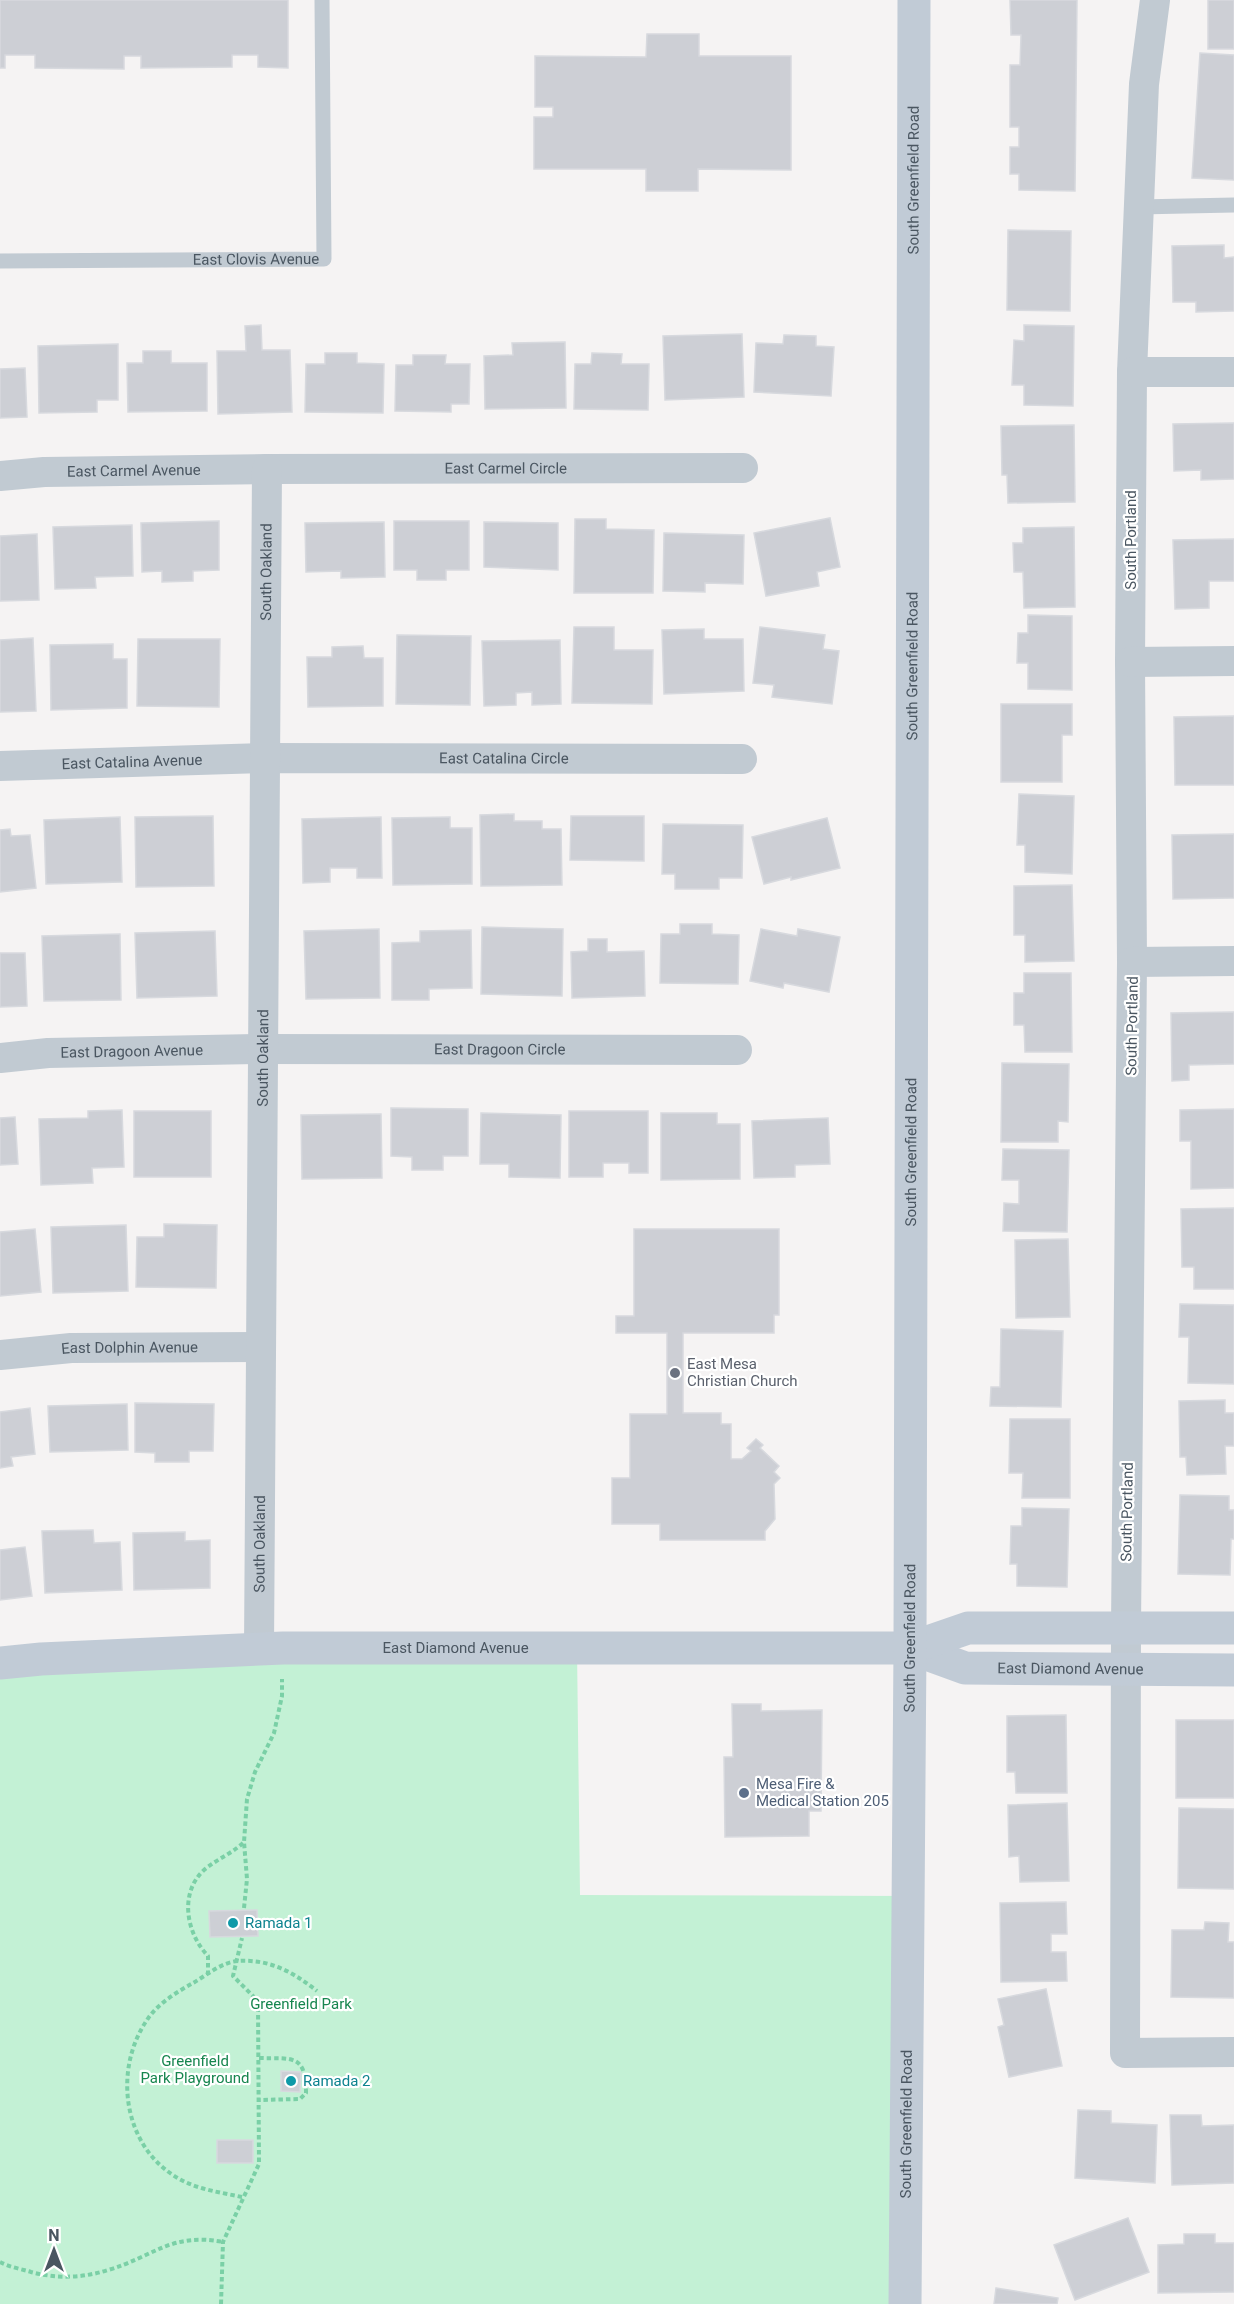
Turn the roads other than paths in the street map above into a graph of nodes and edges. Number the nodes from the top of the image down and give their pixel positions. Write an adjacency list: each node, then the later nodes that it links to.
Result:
1 (322, 0): 6 (lane, East Clovis Avenue)
2 (914, 0): 27 (main road, South Greenfield Road)
3 (1155, 0): 5 (street, South Portland)
4 (1234, 205): 5 (lane)
5 (1138, 207): 7 (street, South Portland)
6 (0, 261)
7 (1132, 372): 8 (street); 13 (street, South Portland)
8 (1234, 372)
9 (743, 468): 10 (street, East Carmel Circle)
10 (267, 469): 11 (street, East Carmel Avenue); 14 (street, South Oakland)
11 (0, 476)
12 (1234, 661): 13 (street)
13 (1130, 662): 17 (street, South Portland)
14 (264, 758): 15 (street, East Catalina Circle); 16 (street, East Catalina Avenue); 19 (street, South Oakland)
15 (742, 759)
16 (0, 766)
17 (1132, 962): 18 (street); 24 (street, South Portland)
18 (1234, 962)
19 (262, 1049): 20 (street, East Dragoon Circle); 21 (street, East Dragoon Avenue); 22 (street, South Oakland)
20 (737, 1050)
21 (0, 1059)
22 (261, 1347): 23 (street, East Dolphin Avenue); 26 (street, South Oakland)
23 (0, 1355)
24 (1126, 1628): 25 (main road, East Diamond Avenue); 27 (main road, East Diamond Avenue); 29 (street, South Portland)
25 (1234, 1628)
26 (271, 1648): 27 (main road, East Diamond Avenue); 28 (main road, East Diamond Avenue)
27 (910, 1648): 29 (main road, East Diamond Avenue); 32 (main road, South Greenfield Road)
28 (0, 1663)
29 (1126, 1670): 30 (main road, East Diamond Avenue); 31 (street, South Portland)
30 (1234, 1670)
31 (1234, 2052)
32 (905, 2304)

